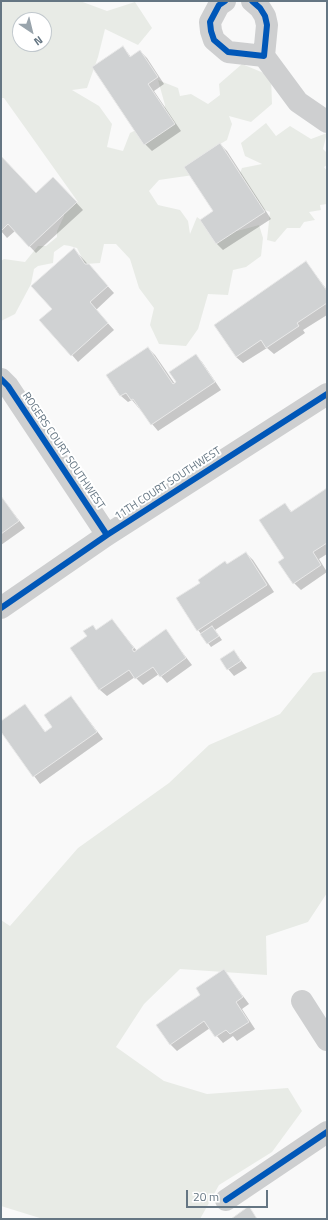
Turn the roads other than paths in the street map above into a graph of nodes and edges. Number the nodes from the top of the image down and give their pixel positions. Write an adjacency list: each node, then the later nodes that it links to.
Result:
1 (226, 1): 3 (street)
2 (252, 1): 3 (street)
3 (264, 56): 4 (street)
4 (327, 122)
5 (1, 379): 7 (street, ROGERS COURT SOUTHWEST)
6 (327, 394): 7 (street, 11TH COURT SOUTHWEST)
7 (107, 535): 8 (street, 11TH COURT SOUTHWEST)
8 (1, 608)
9 (302, 1001): 10 (street)
10 (327, 1040)
11 (327, 1132): 12 (street)
12 (226, 1200)

